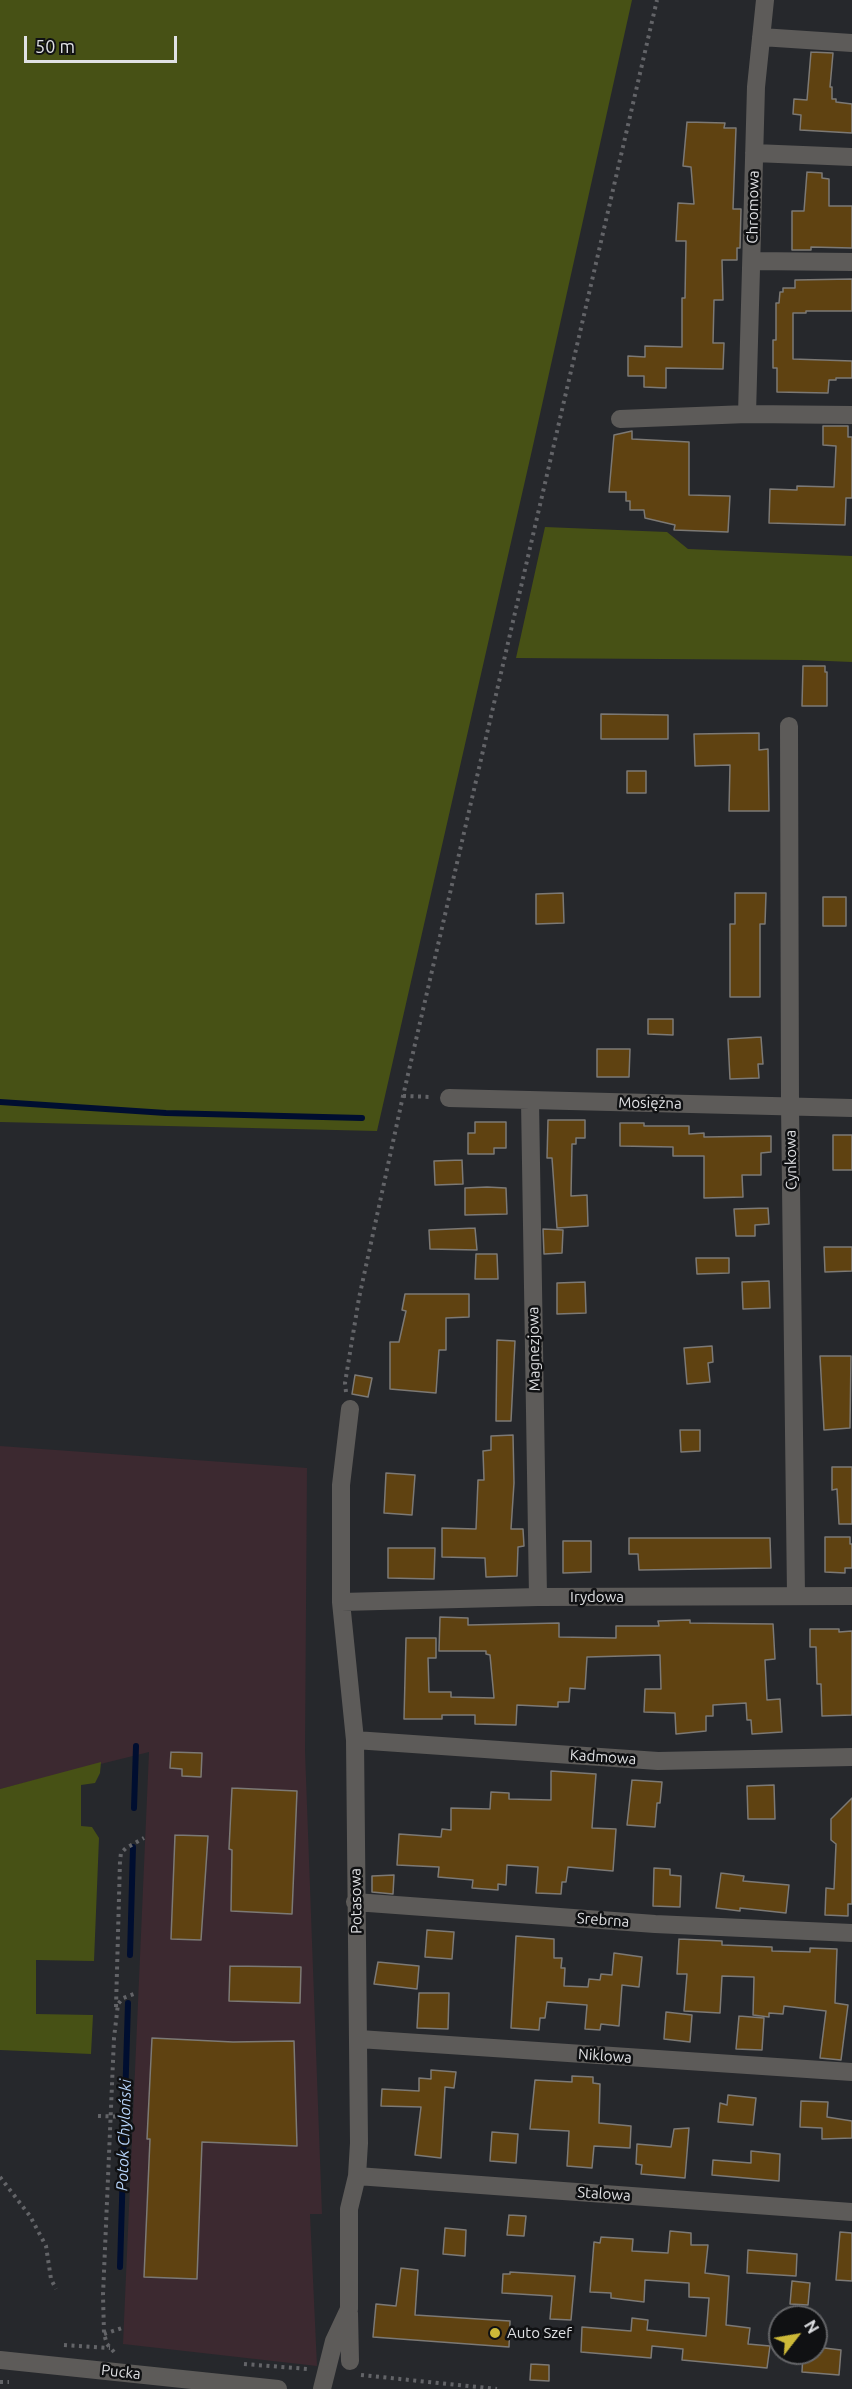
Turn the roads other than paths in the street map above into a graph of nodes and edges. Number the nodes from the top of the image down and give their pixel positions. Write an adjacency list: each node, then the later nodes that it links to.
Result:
1 (765, 0): 2 (street, Chromowa)
2 (761, 37): 3 (street); 4 (street, Chromowa)
3 (852, 42)
4 (754, 153): 5 (street); 6 (street, Chromowa)
5 (852, 158)
6 (752, 261): 7 (street); 8 (street, Chromowa)
7 (852, 262)
8 (747, 414): 9 (street); 10 (street)
9 (852, 415)
10 (620, 418)
11 (789, 726): 14 (street, Cynkowa)
12 (449, 1098): 13 (street, Mosiężna)
13 (530, 1101): 14 (street, Mosiężna); 19 (street, Magnezjowa)
14 (790, 1106): 15 (street, Mosiężna); 17 (street, Cynkowa)
15 (852, 1108)
16 (350, 1409): 20 (street, Potasowa)
17 (796, 1595): 18 (street, Irydowa); 19 (street, Irydowa)
18 (852, 1596)
19 (538, 1597): 20 (street, Irydowa)
20 (341, 1602): 21 (street, Potasowa)
21 (355, 1740): 22 (street, Kadmowa); 23 (street, Potasowa)
22 (852, 1757)
23 (355, 1902): 24 (street, Srebrna); 25 (street, Potasowa)
24 (852, 1933)
25 (359, 2039): 26 (street, Niklowa); 27 (street, Potasowa)
26 (852, 2072)
27 (357, 2176): 28 (street, Stalowa); 29 (street, Potasowa)
28 (852, 2212)
29 (349, 2309): 31 (street); 34 (street, Potasowa)
30 (0, 2360): 32 (street, Pucka)
31 (350, 2361)
32 (209, 2385): 33 (street, Pucka)
33 (278, 2389)
34 (322, 2389)

